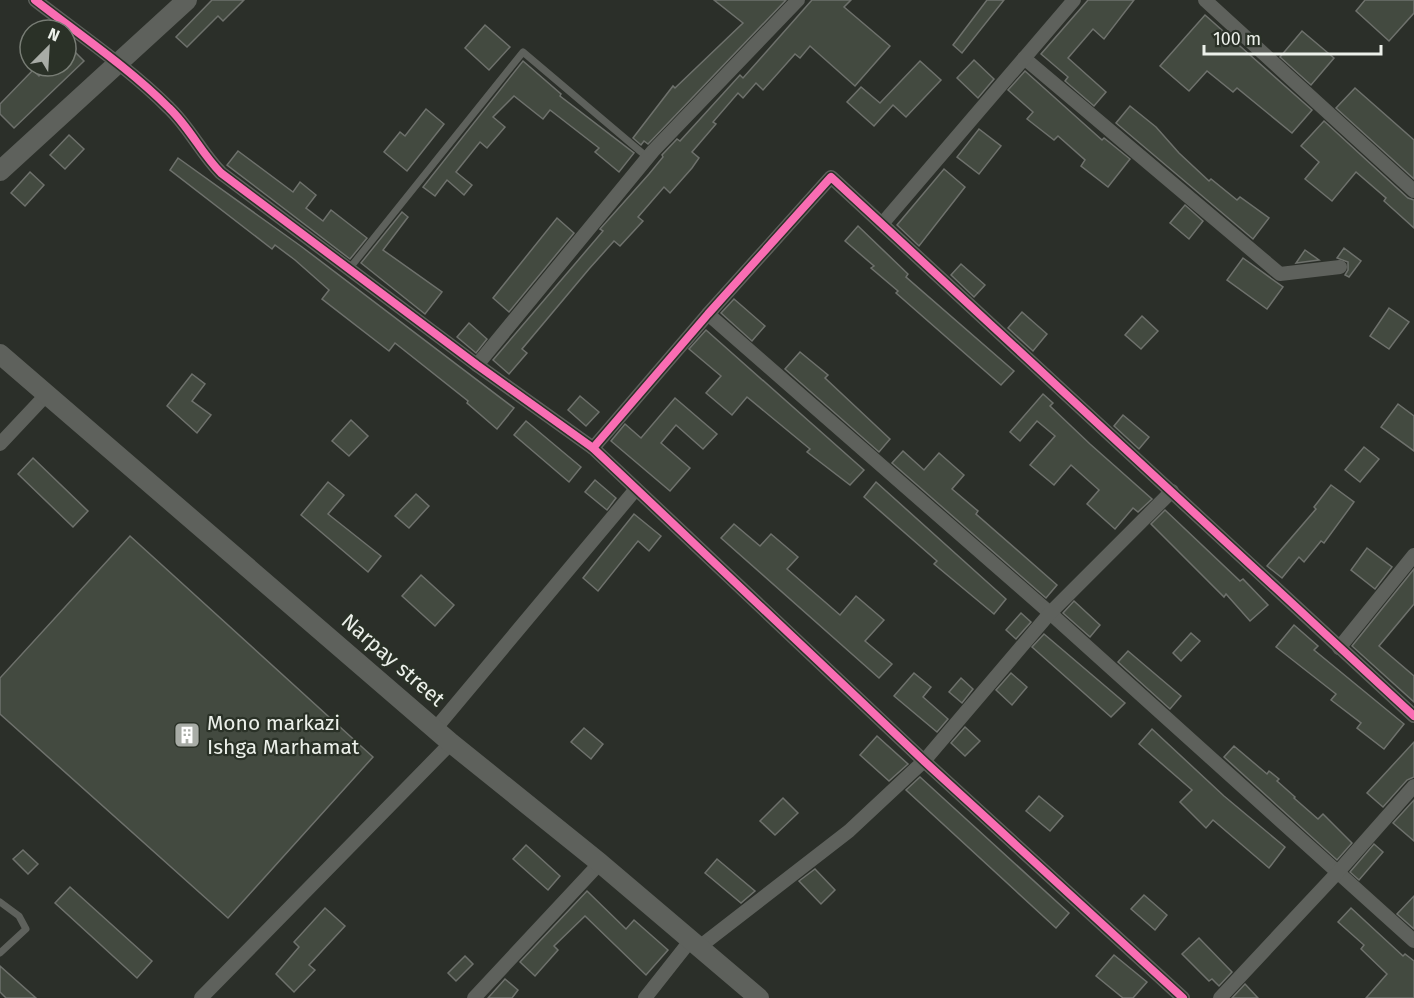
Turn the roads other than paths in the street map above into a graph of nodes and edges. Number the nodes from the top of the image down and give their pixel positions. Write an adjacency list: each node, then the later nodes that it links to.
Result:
1 (35, 0): 7 (street)
2 (187, 0): 7 (main road)
3 (798, 0): 8 (street)
4 (1074, 0): 6 (street)
5 (1205, 0): 10 (street)
6 (1024, 58): 11 (street); 12 (street)
7 (117, 64): 9 (main road); 13 (street)
8 (647, 157): 13 (lane); 16 (street)
9 (0, 171)
10 (1414, 191)
11 (882, 224): 14 (street); 21 (street)
12 (1340, 267)
13 (349, 269): 16 (street)
14 (708, 314): 19 (street); 23 (street)
15 (0, 354): 17 (main road, Narpay street)
16 (477, 365): 19 (street)
17 (47, 394): 18 (street); 26 (main road, Narpay street)
18 (0, 444)
19 (593, 448): 20 (street)
20 (636, 489): 26 (street); 28 (street)
21 (1172, 491): 23 (street); 24 (street)
22 (1414, 555): 24 (street)
23 (1050, 613): 28 (street); 31 (street)
24 (1339, 648): 25 (street)
25 (1414, 716)
26 (436, 728): 27 (main road, Narpay street)
27 (451, 742): 30 (main road, Narpay street); 36 (street)
28 (924, 761): 34 (street); 40 (street)
29 (1414, 786): 31 (street)
30 (600, 863): 34 (main road, Narpay street); 37 (street)
31 (1338, 872): 33 (street); 41 (street)
32 (0, 902): 35 (lane)
33 (1414, 941)
34 (694, 944): 38 (street); 39 (main road, Narpay street)
35 (0, 953)
36 (201, 998)
37 (474, 998)
38 (645, 998)
39 (759, 998)
40 (1184, 998)
41 (1220, 998)

